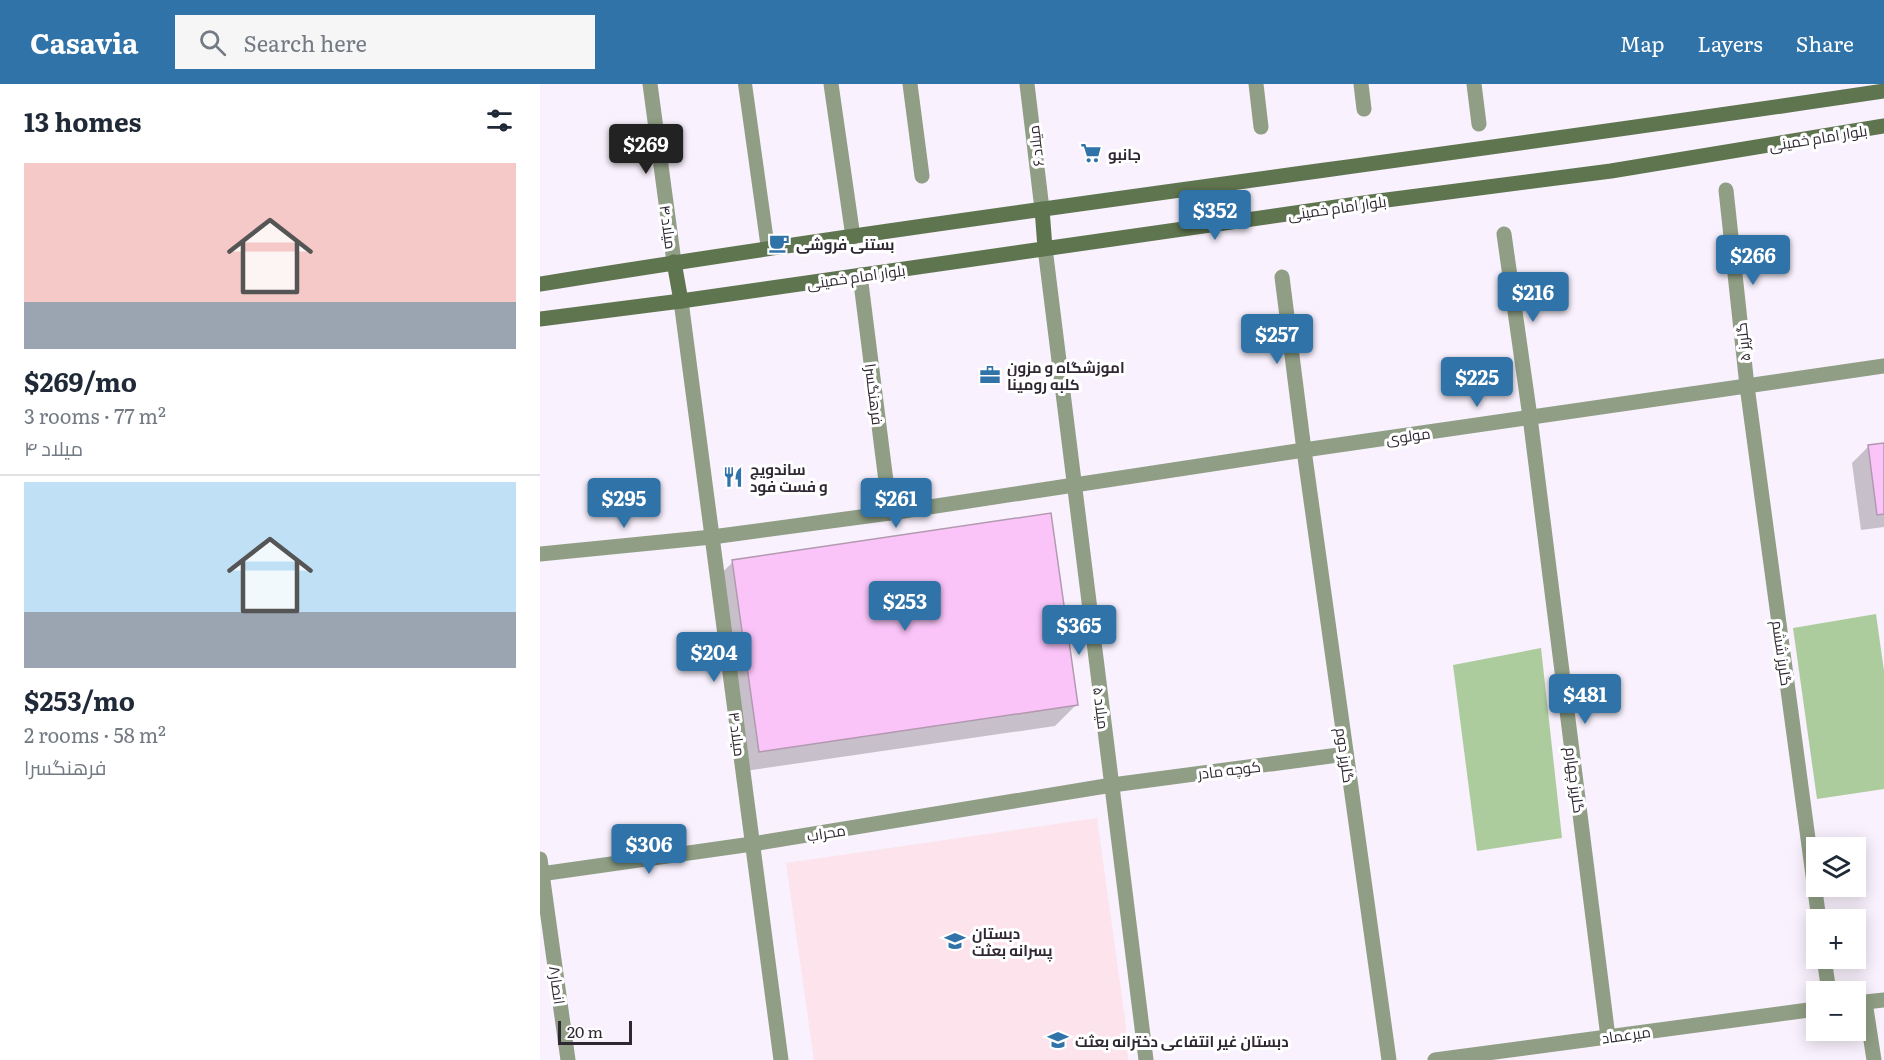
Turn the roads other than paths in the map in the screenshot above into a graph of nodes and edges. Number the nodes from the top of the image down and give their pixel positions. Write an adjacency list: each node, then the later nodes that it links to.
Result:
1 (650, 84): 21 (street, میلاد ۴)
2 (745, 84): 20 (lane)
3 (831, 84): 18 (street)
4 (910, 84): 14 (street)
5 (1027, 84): 16 (street, میلاد ۶)
6 (1256, 84): 13 (street)
7 (1361, 84): 10 (street)
8 (1474, 84): 11 (street)
9 (1884, 91): 16 (street)
10 (1364, 110)
11 (1479, 124)
12 (1884, 126): 19 (street, بلوار امام خمینی)
13 (1261, 127)
14 (922, 176)
15 (1726, 190): 28 (street, گلریز ۵)
16 (1042, 209): 18 (street); 19 (street)
17 (1504, 234): 29 (street, گلریز چهارم)
18 (853, 237): 20 (street)
19 (1045, 248): 22 (street, بلوار امام خمینی); 31 (street, میلاد ۵)
20 (768, 249): 21 (street)
21 (674, 262): 24 (street); 25 (street)
22 (860, 275): 25 (street, بلوار امام خمینی); 32 (street, فرهنگسرا)
23 (1282, 277): 30 (street, گلریز دوم)
24 (540, 284)
25 (681, 301): 26 (street, بلوار امام خمینی); 33 (street, میلاد ۳)
26 (540, 319)
27 (1884, 366): 28 (street, مولوی)
28 (1747, 386): 29 (street, مولوی); 39 (street, گلریز ششم)
29 (1530, 417): 30 (street, مولوی); 44 (street, گلریز چهارم)
30 (1304, 450): 31 (street, مولوی); 35 (street, گلریز دوم)
31 (1074, 485): 32 (street); 36 (street, میلاد ۵)
32 (890, 513): 33 (street)
33 (712, 537): 34 (street); 37 (street, میلاد ۳)
34 (540, 554)
35 (1346, 754): 36 (street, کوچه مادر); 48 (street, گلریز دوم)
36 (1112, 784): 37 (street, محراب); 47 (street, میلاد ۵)
37 (752, 844): 38 (street, محراب); 46 (street, میلاد ۳)
38 (541, 869): 45 (street, انصار۸)
39 (1818, 909)
40 (1884, 1000): 41 (street)
41 (1866, 1002)
42 (1806, 1010): 44 (street, میرعماد)
43 (1866, 1027): 50 (street)
44 (1608, 1037): 49 (street, میرعماد)
45 (568, 1060)
46 (781, 1060)
47 (1146, 1060)
48 (1389, 1060)
49 (1434, 1060)
50 (1874, 1060)

